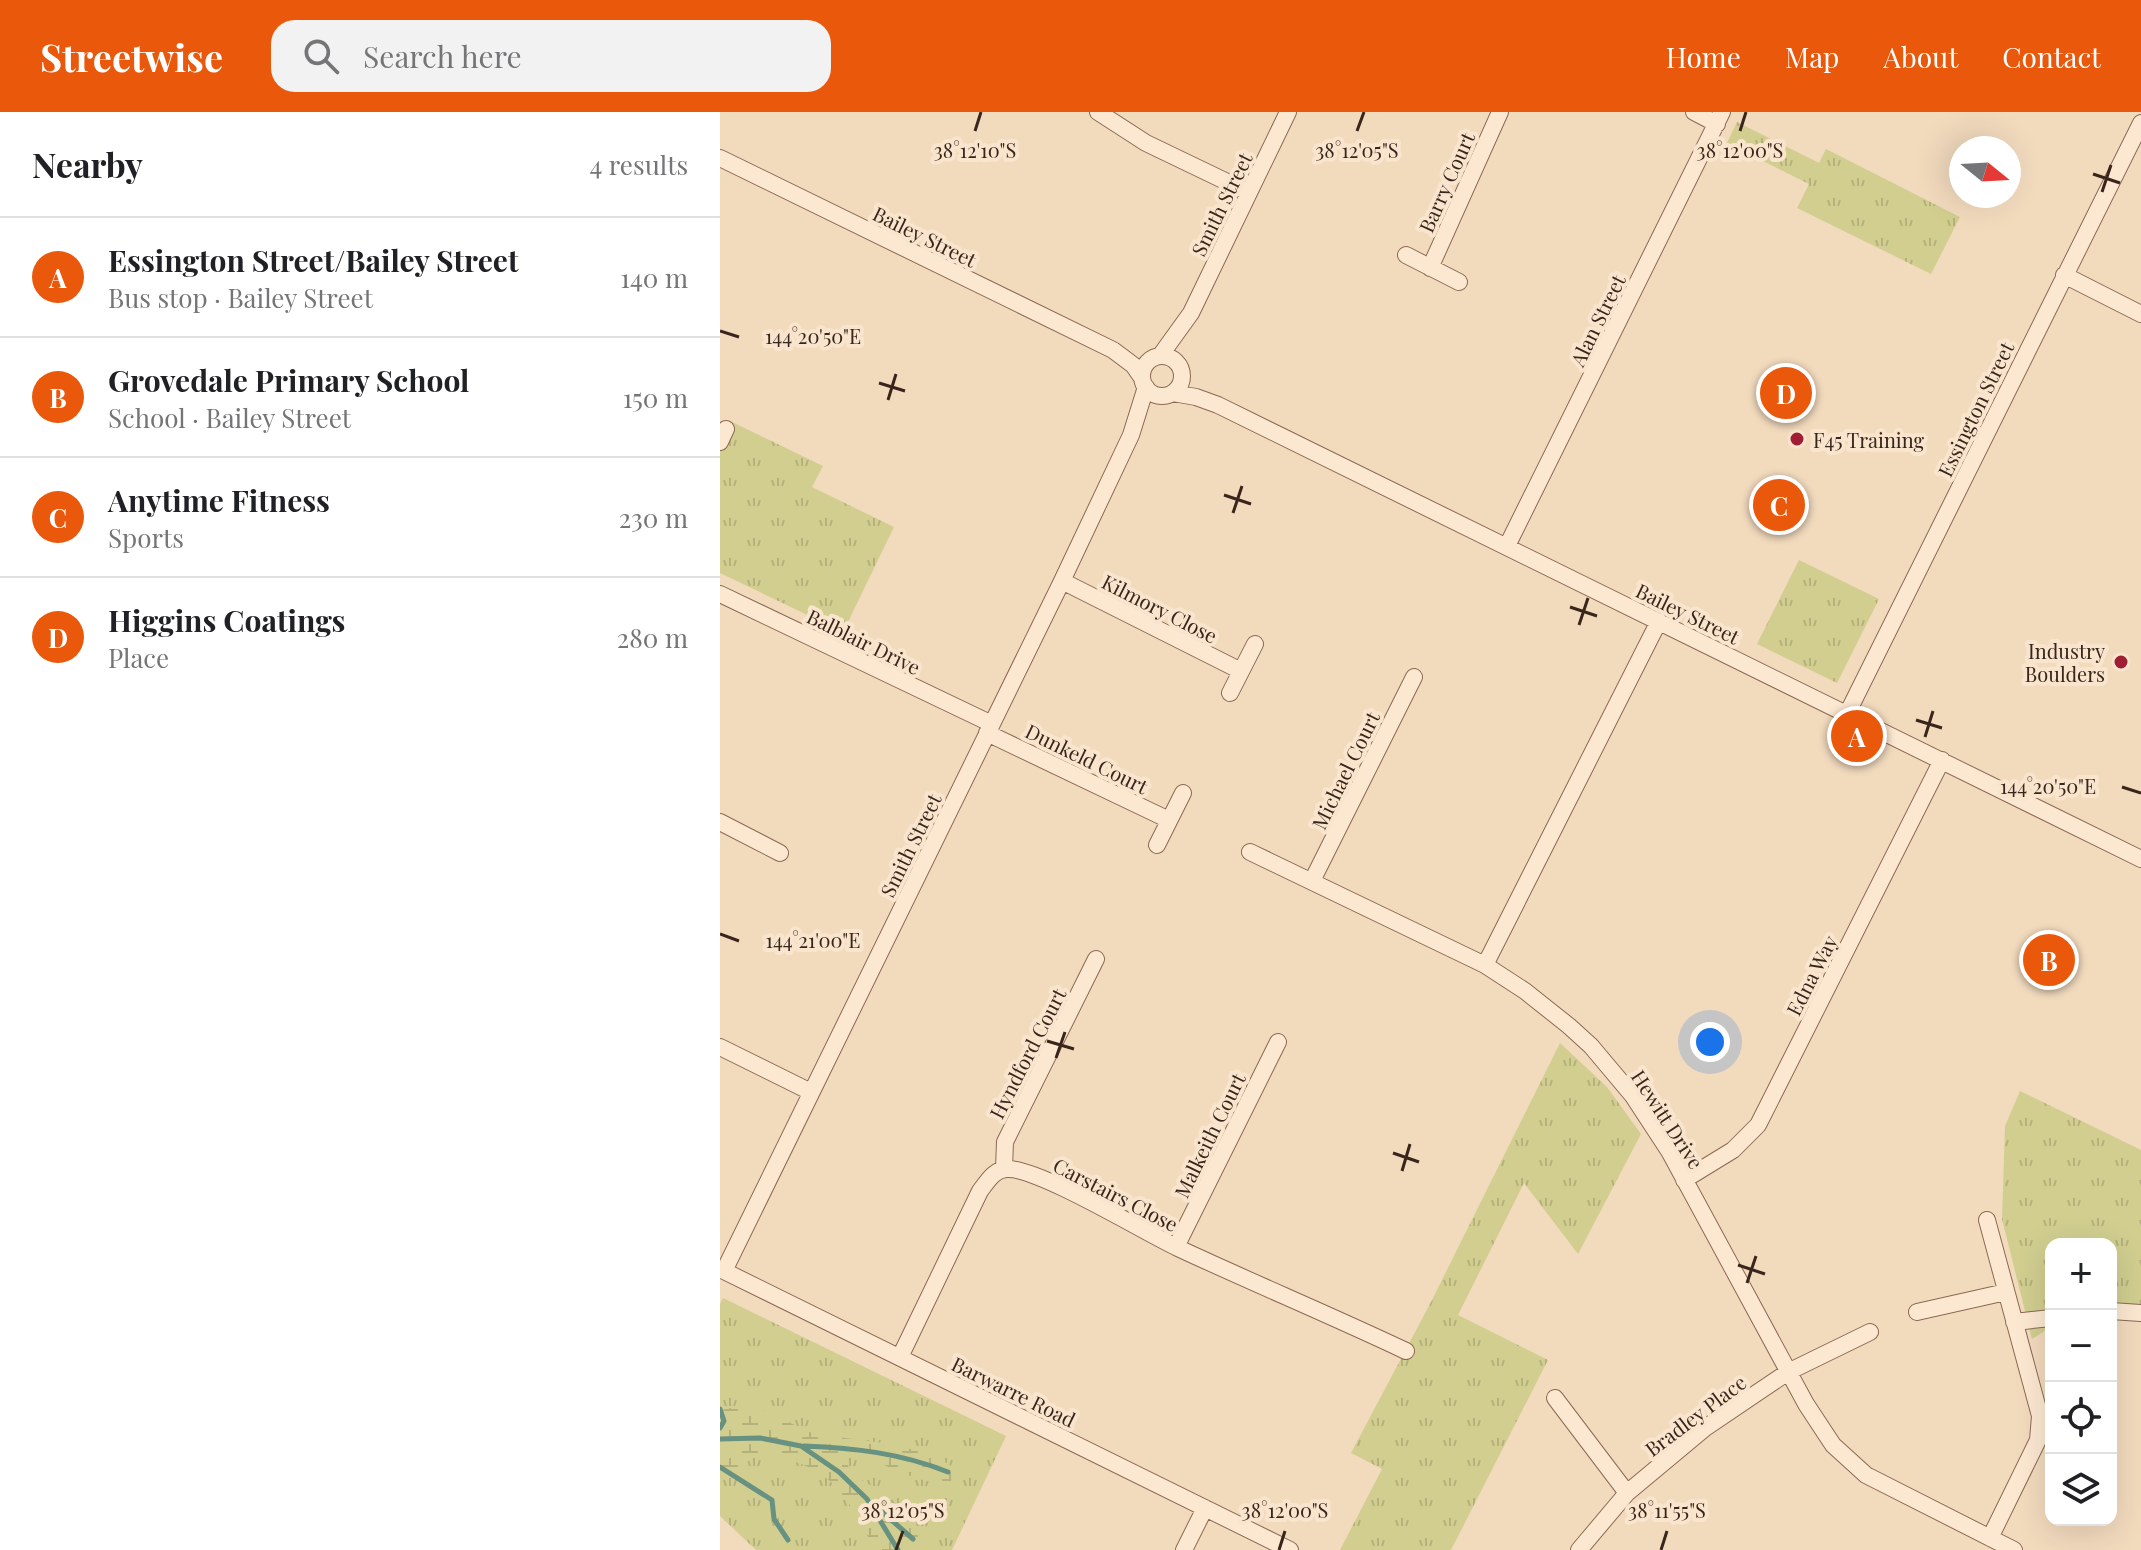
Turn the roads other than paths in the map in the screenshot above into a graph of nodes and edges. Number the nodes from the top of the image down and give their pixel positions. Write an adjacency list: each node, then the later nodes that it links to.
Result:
1 (1098, 112): 8 (street)
2 (1288, 112): 8 (street, Smith Street)
3 (1500, 112): 10 (street, Barry Court)
4 (1694, 112): 5 (street)
5 (1720, 118): 22 (street, Alan Street)
6 (2141, 123): 11 (street, Essington Street)
7 (720, 158): 15 (street, Bailey Street)
8 (1248, 192): 13 (street, Smith Street)
9 (1406, 255): 10 (street, Barry Court)
10 (1430, 268): 12 (street, Barry Court)
11 (2064, 275): 14 (street); 30 (street, Essington Street)
12 (1459, 282)
13 (1191, 313): 16 (street, Smith Street); 17 (street, Smith Street)
14 (2141, 314)
15 (1113, 350): 16 (street, Bailey Street); 18 (street, Bailey Street)
16 (1156, 357): 17 (street, Bailey Street); 18 (street)
17 (1182, 372): 19 (street); 20 (street, Bailey Street)
18 (1144, 382): 19 (street, Bailey Street); 21 (street, Smith Street)
19 (1169, 394): 20 (street, Bailey Street); 21 (street, Smith Street)
20 (1218, 405): 22 (street, Bailey Street)
21 (1131, 435): 23 (street, Smith Street)
22 (1507, 546): 25 (street, Bailey Street)
23 (1062, 581): 27 (street, Kilmory Close); 31 (street, Smith Street)
24 (720, 594): 31 (street, Balblair Drive)
25 (1659, 621): 30 (street, Bailey Street); 42 (street)
26 (1255, 644): 27 (street)
27 (1241, 671): 29 (street)
28 (1414, 677): 40 (street, Michael Court)
29 (1230, 693)
30 (1847, 714): 32 (street, Bailey Street)
31 (990, 728): 34 (street, Dunkeld Court); 45 (street, Smith Street)
32 (1942, 760): 39 (street, Bailey Street); 47 (street, Edna Way)
33 (1183, 793): 34 (street)
34 (1169, 820): 36 (street)
35 (720, 822): 38 (street)
36 (1157, 845)
37 (1250, 852): 40 (street)
38 (780, 853)
39 (2141, 859)
40 (1312, 881): 42 (street)
41 (1096, 959): 46 (street, Hyndford Court)
42 (1485, 965): 47 (street, Hewitt Drive)
43 (1278, 1042): 49 (street, Malkeith Court)
44 (720, 1047): 45 (street)
45 (811, 1092): 50 (street, Smith Street)
46 (1004, 1168): 49 (street, Carstairs Close); 59 (street)
47 (1684, 1180): 60 (street, Hewitt Drive)
48 (1987, 1220): 51 (street)
49 (1176, 1247): 58 (street, Carstairs Close)
50 (722, 1270): 59 (street, Barwarre Road)
51 (2006, 1292): 53 (street); 56 (street)
52 (2117, 1311): 54 (street)
53 (1917, 1312)
54 (2141, 1313)
55 (2045, 1319): 56 (street)
56 (2014, 1322): 64 (street)
57 (1870, 1332): 60 (street, Bradley Place)
58 (1406, 1351)
59 (900, 1357): 63 (street, Barwarre Road)
60 (1788, 1372): 62 (street, Bradley Place); 64 (street, Hewitt Drive)
61 (1555, 1398): 62 (street)
62 (1627, 1493): 67 (street, Bradley Place)
63 (1205, 1508): 65 (street); 66 (street, Barwarre Road)
64 (1990, 1538): 68 (street, Hewitt Drive)
65 (1184, 1550)
66 (1290, 1550)
67 (1579, 1550)
68 (2014, 1550)

